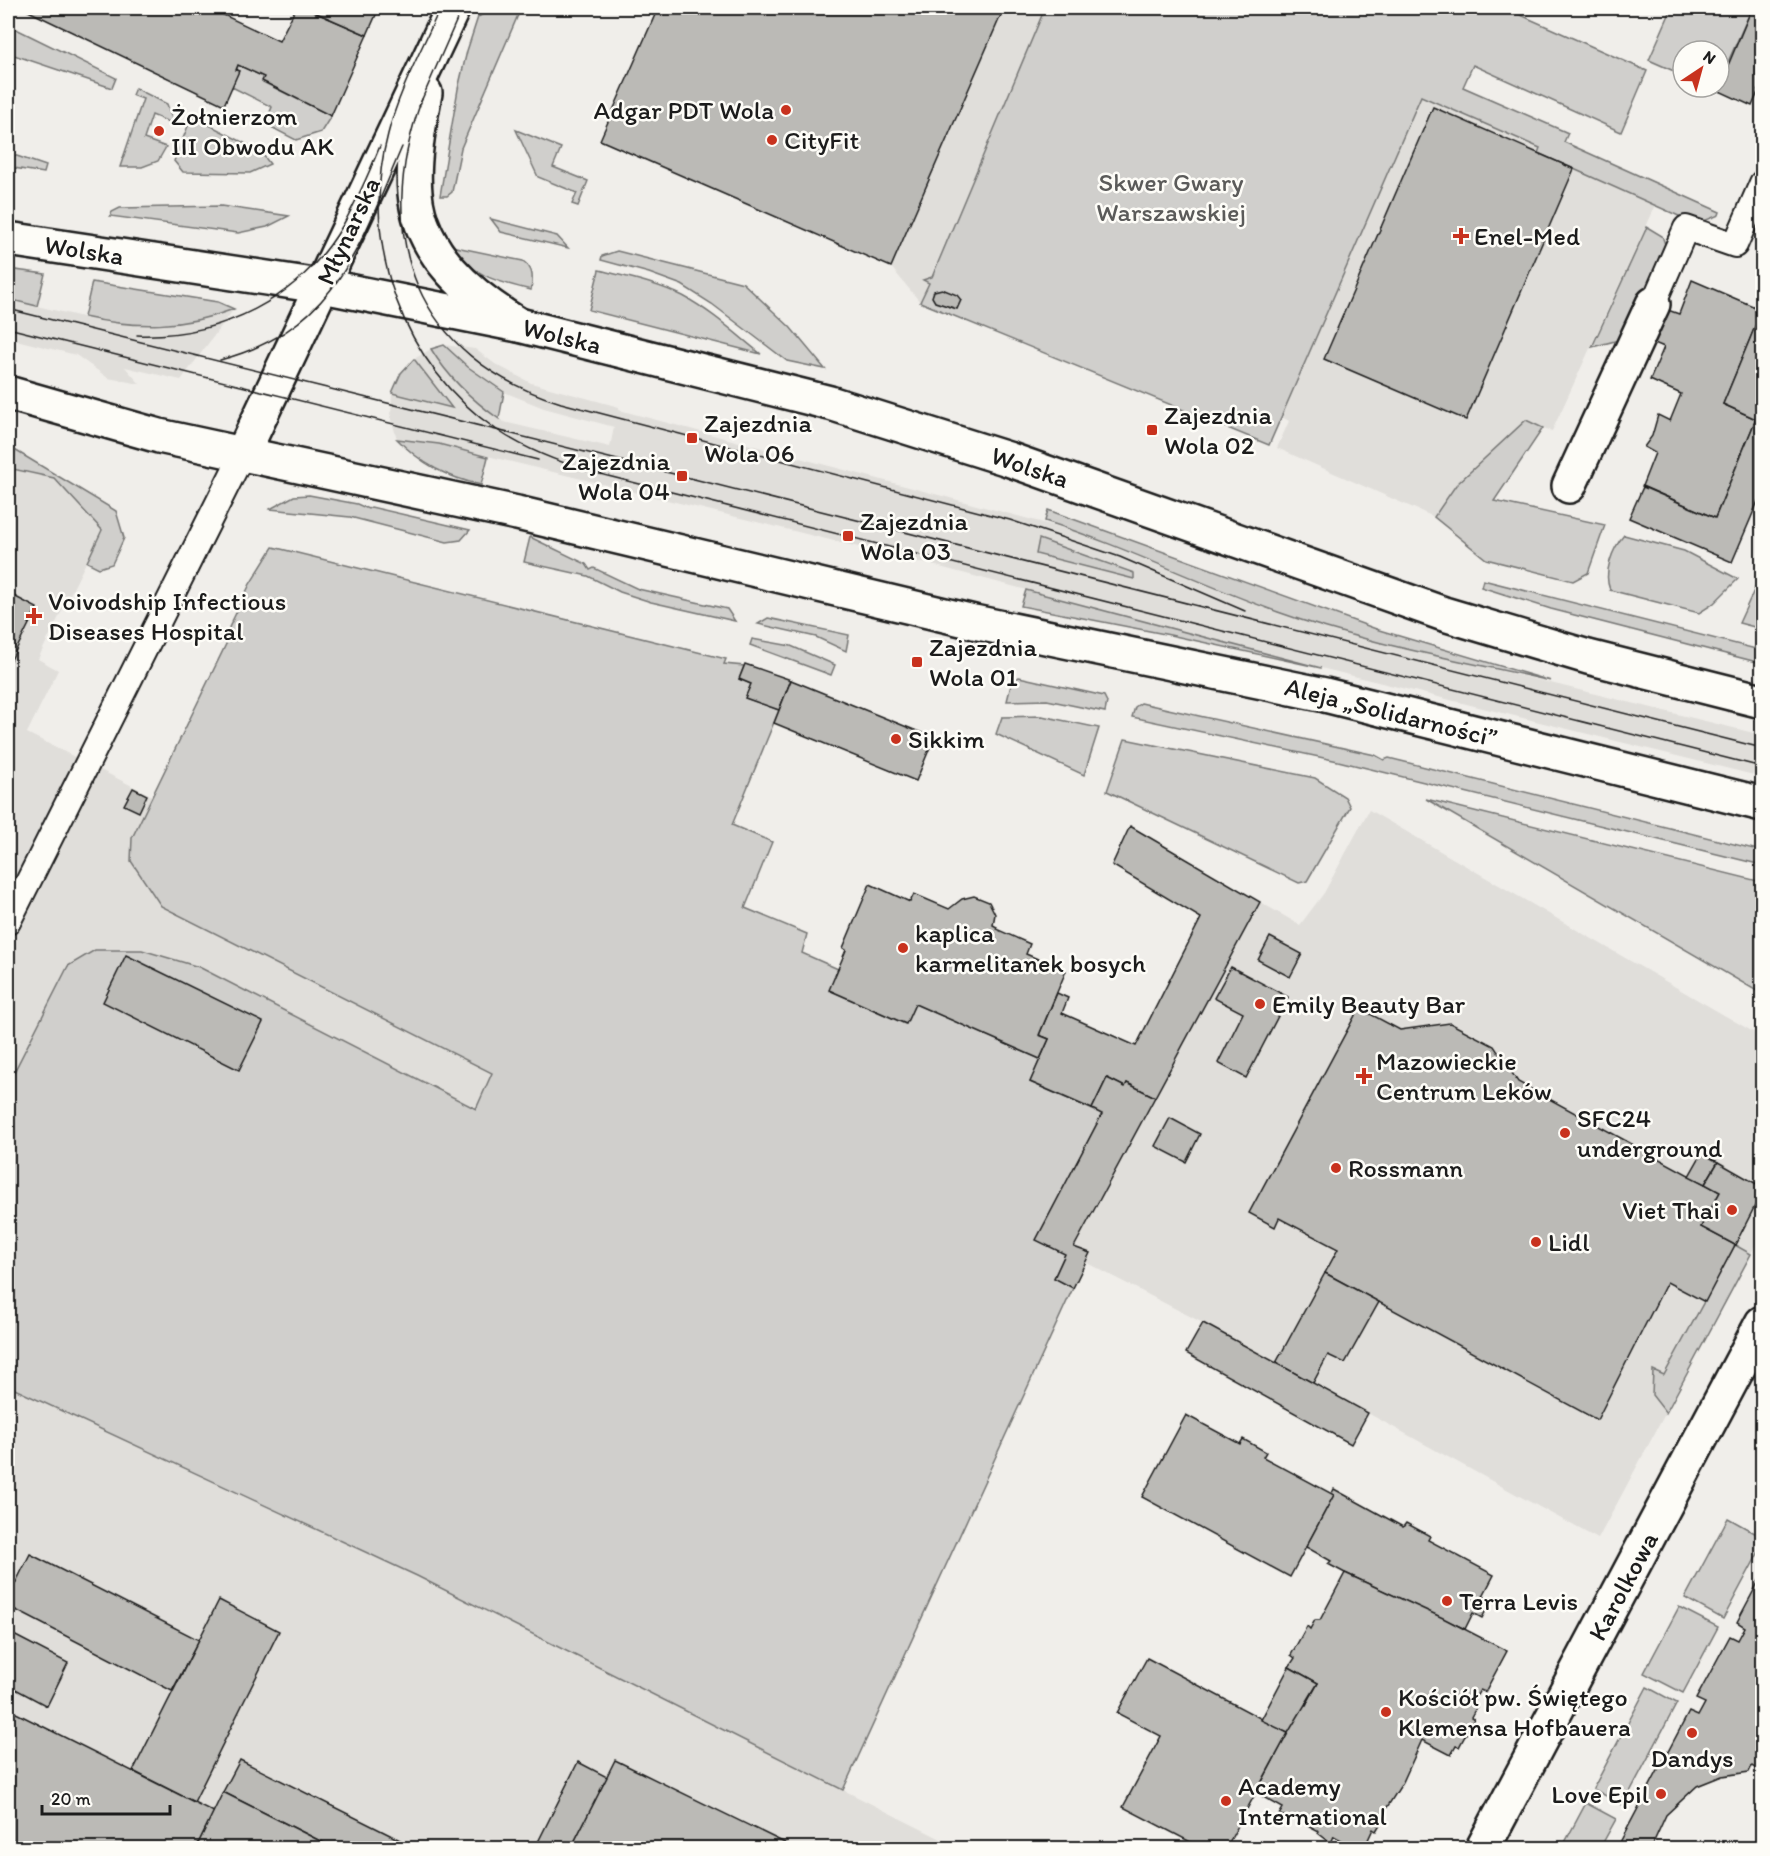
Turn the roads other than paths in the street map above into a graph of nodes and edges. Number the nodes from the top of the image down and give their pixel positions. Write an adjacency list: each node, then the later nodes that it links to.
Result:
1 (453, 8): 2 (main road, Młynarska)
2 (433, 56): 5 (main road, Młynarska); 7 (main road)
3 (1762, 183): 6 (lane)
4 (8, 239): 5 (main road, Wolska)
5 (322, 287): 7 (main road, Wolska); 9 (main road, Młynarska)
6 (1653, 304): 10 (main road)
7 (519, 325): 11 (main road, Wolska)
8 (8, 393): 9 (main road)
9 (242, 454): 12 (main road, Aleja „Solidarności”); 13 (lane)
10 (1569, 486)
11 (1762, 701)
12 (1762, 804)
13 (8, 922)
14 (1762, 1323): 15 (main road, Karolkowa)
15 (1482, 1848)

